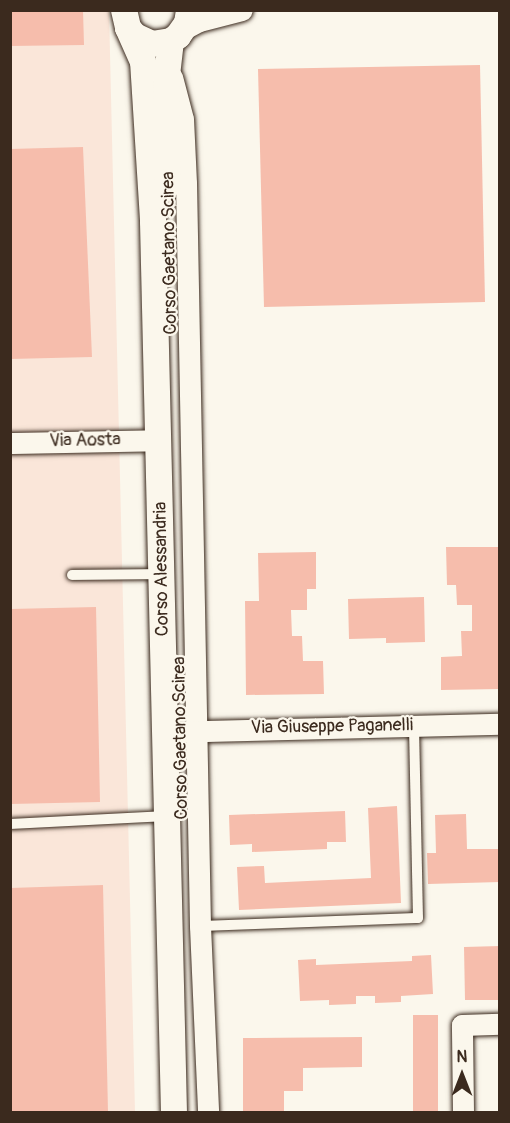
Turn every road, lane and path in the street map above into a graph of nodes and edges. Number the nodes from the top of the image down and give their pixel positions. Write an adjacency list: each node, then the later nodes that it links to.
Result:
1 (242, 10): 3 (street)
2 (126, 19): 3 (street); 4 (street, Corso Alessandria)
3 (178, 36): 10 (street, Corso Gaetano Scirea)
4 (160, 440): 5 (street, Via Aosta); 6 (street, Corso Alessandria)
5 (10, 443)
6 (162, 574): 7 (lane); 10 (street, Corso Alessandria)
7 (72, 575)
8 (500, 724): 9 (street, Via Giuseppe Paganelli)
9 (414, 726): 10 (street, Via Giuseppe Paganelli); 13 (lane)
10 (181, 731): 11 (street, Corso Alessandria); 13 (street, Corso Alessandria); 16 (street, Corso Gaetano Scirea)
11 (167, 816): 12 (lane); 15 (street, Corso Alessandria)
12 (10, 824)
13 (200, 926): 17 (street, Corso Alessandria)
14 (500, 1024): 18 (street)
15 (174, 1113)
16 (190, 1113)
17 (208, 1113)
18 (463, 1113)

